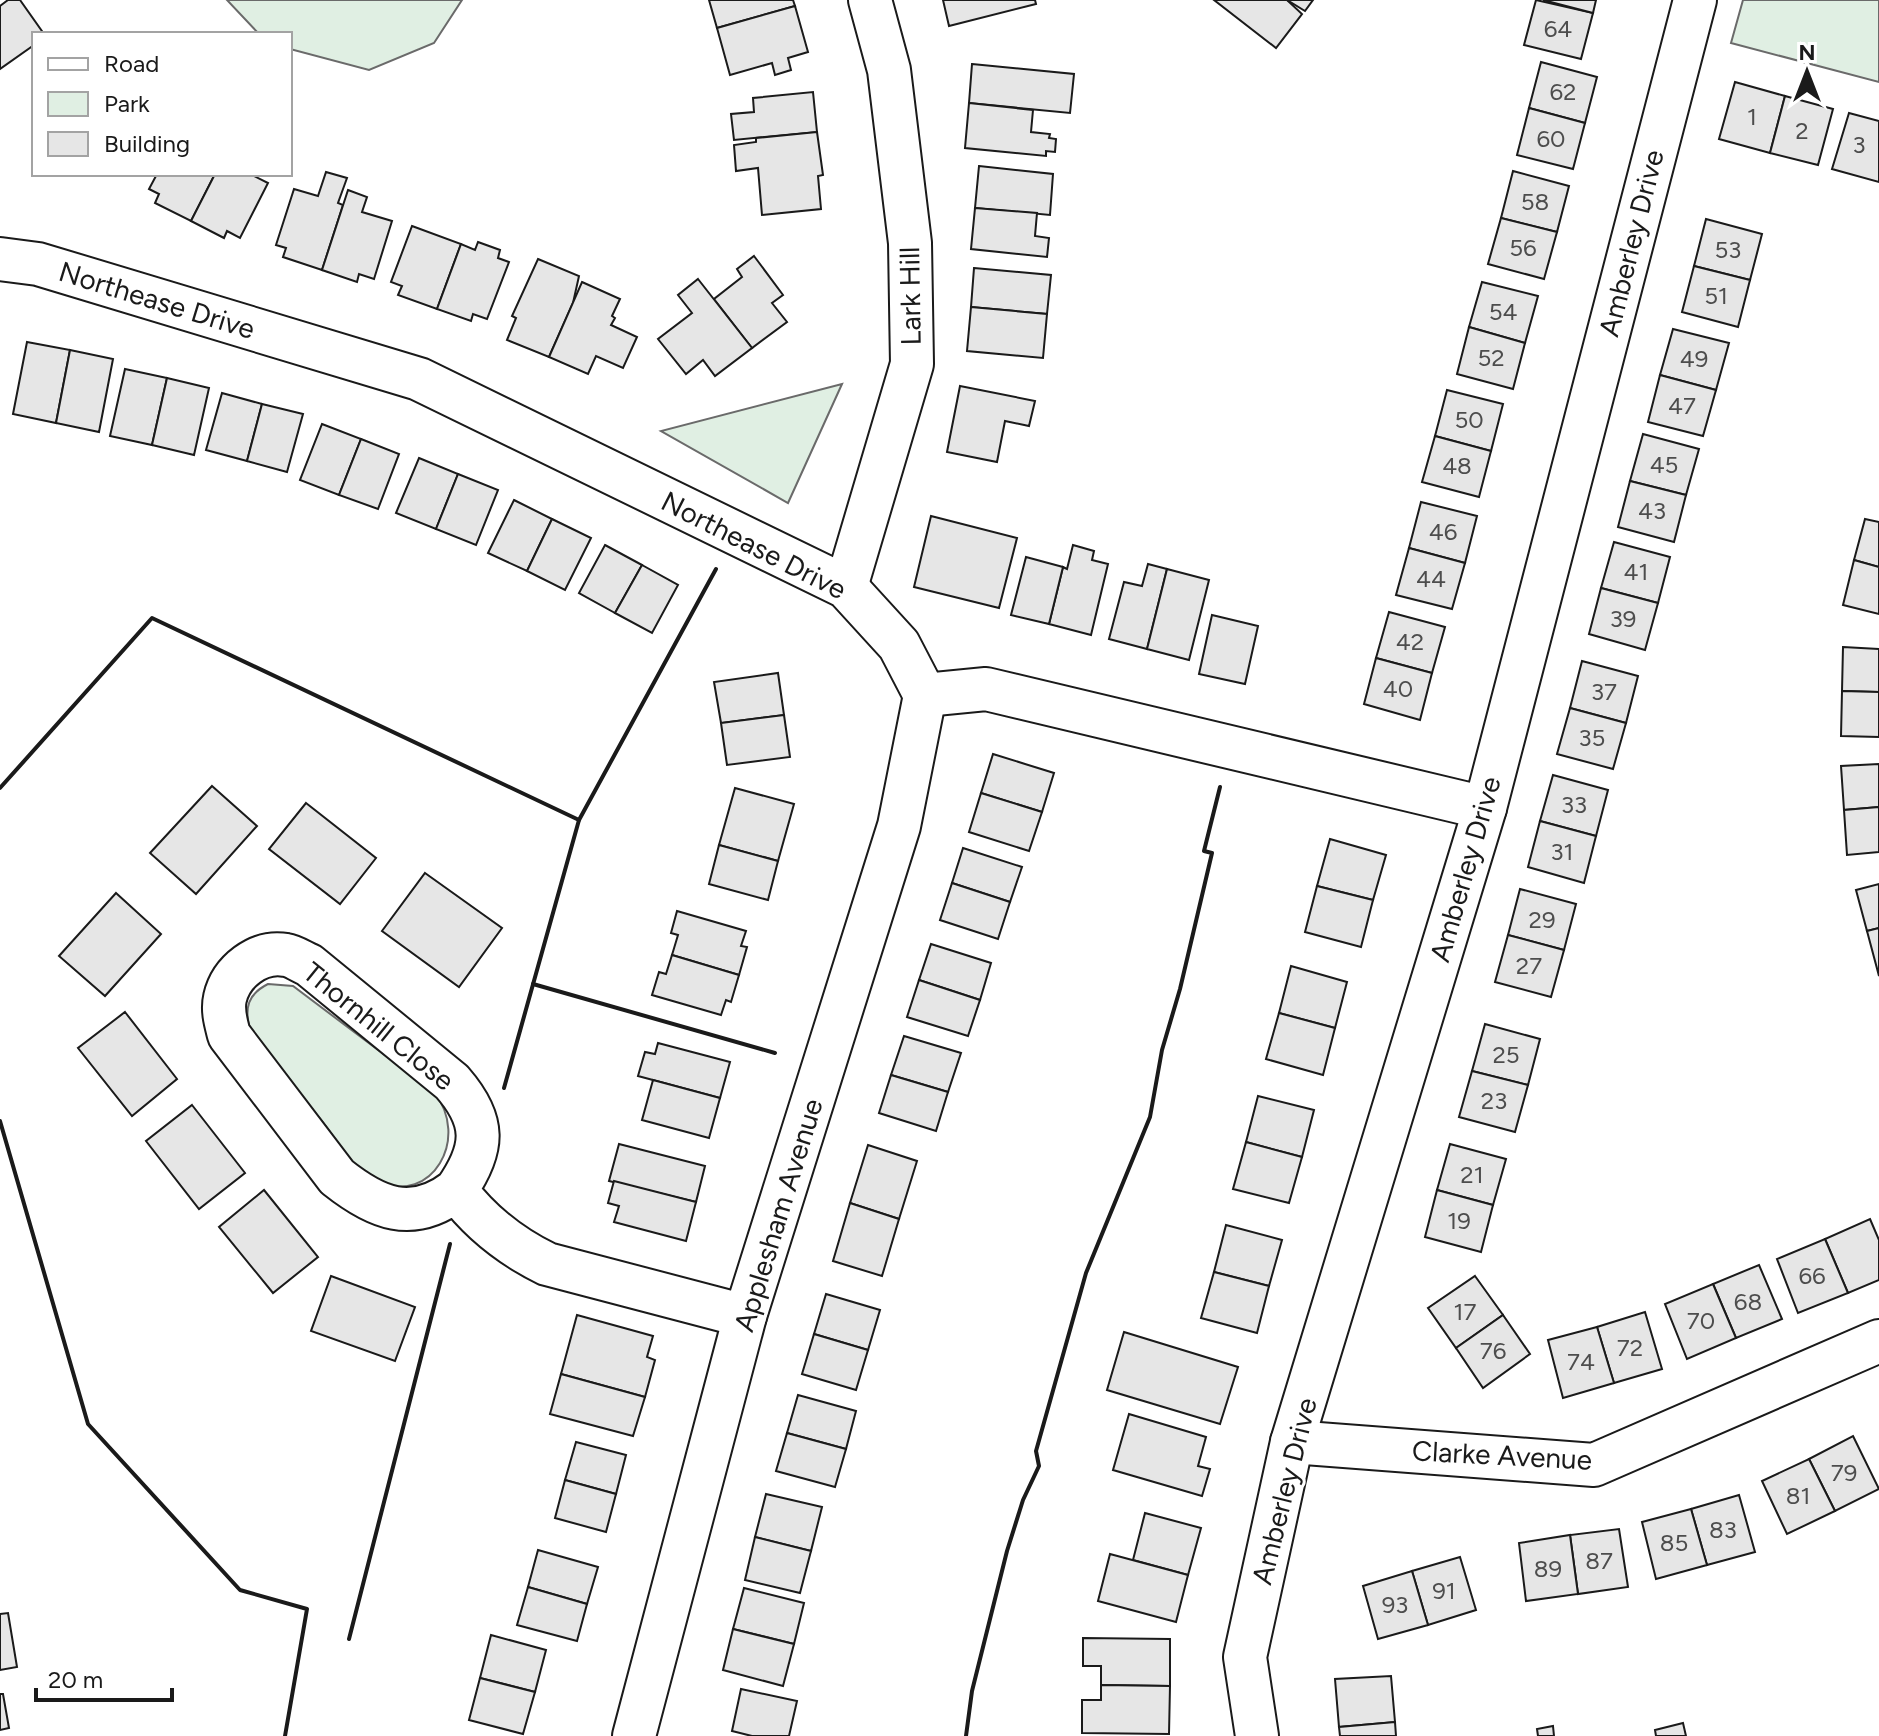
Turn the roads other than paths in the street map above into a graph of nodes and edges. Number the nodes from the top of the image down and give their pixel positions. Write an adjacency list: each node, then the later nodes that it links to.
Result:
1 (870, 0): 4 (street, Lark Hill)
2 (1695, 0): 6 (street, Amberley Drive)
3 (0, 259): 4 (street, Northease Drive)
4 (846, 587): 5 (street, Northease Drive)
5 (925, 695): 6 (street); 8 (street, Applesham Avenue)
6 (1485, 808): 10 (street, Amberley Drive)
7 (456, 1190): 7 (street, Thornhill Close); 8 (street)
8 (745, 1316): 11 (street, Applesham Avenue)
9 (1879, 1341): 10 (street, Clarke Avenue)
10 (1292, 1442): 12 (street, Amberley Drive)
11 (634, 1736)
12 (1257, 1736)

